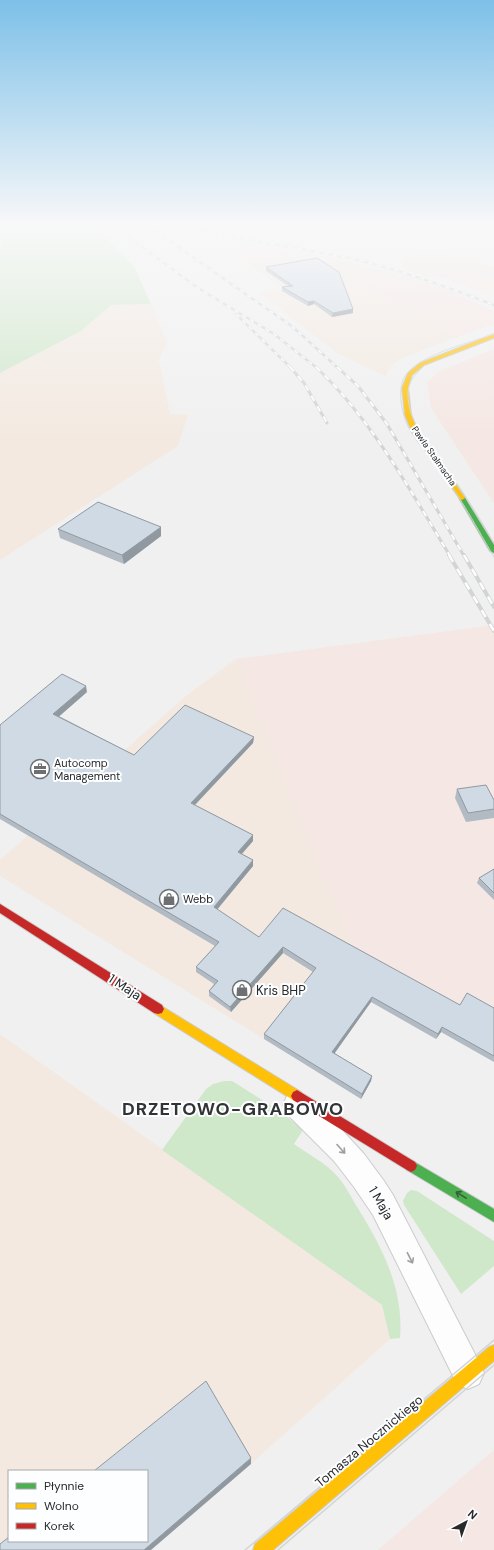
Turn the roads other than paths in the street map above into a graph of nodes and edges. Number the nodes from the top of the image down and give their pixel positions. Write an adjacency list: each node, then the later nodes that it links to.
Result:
1 (494, 336): 2 (street, Pawła Stalmacha)
2 (494, 551)
3 (0, 908): 4 (street, 1 Maja)
4 (250, 1067): 5 (street, 1 Maja, one-way to 4); 7 (street, 1 Maja, one-way to 7)
5 (494, 1216)
6 (494, 1352): 7 (street, Tomasza Nocznickiego)
7 (468, 1373): 8 (street, Tomasza Nocznickiego)
8 (261, 1550)

